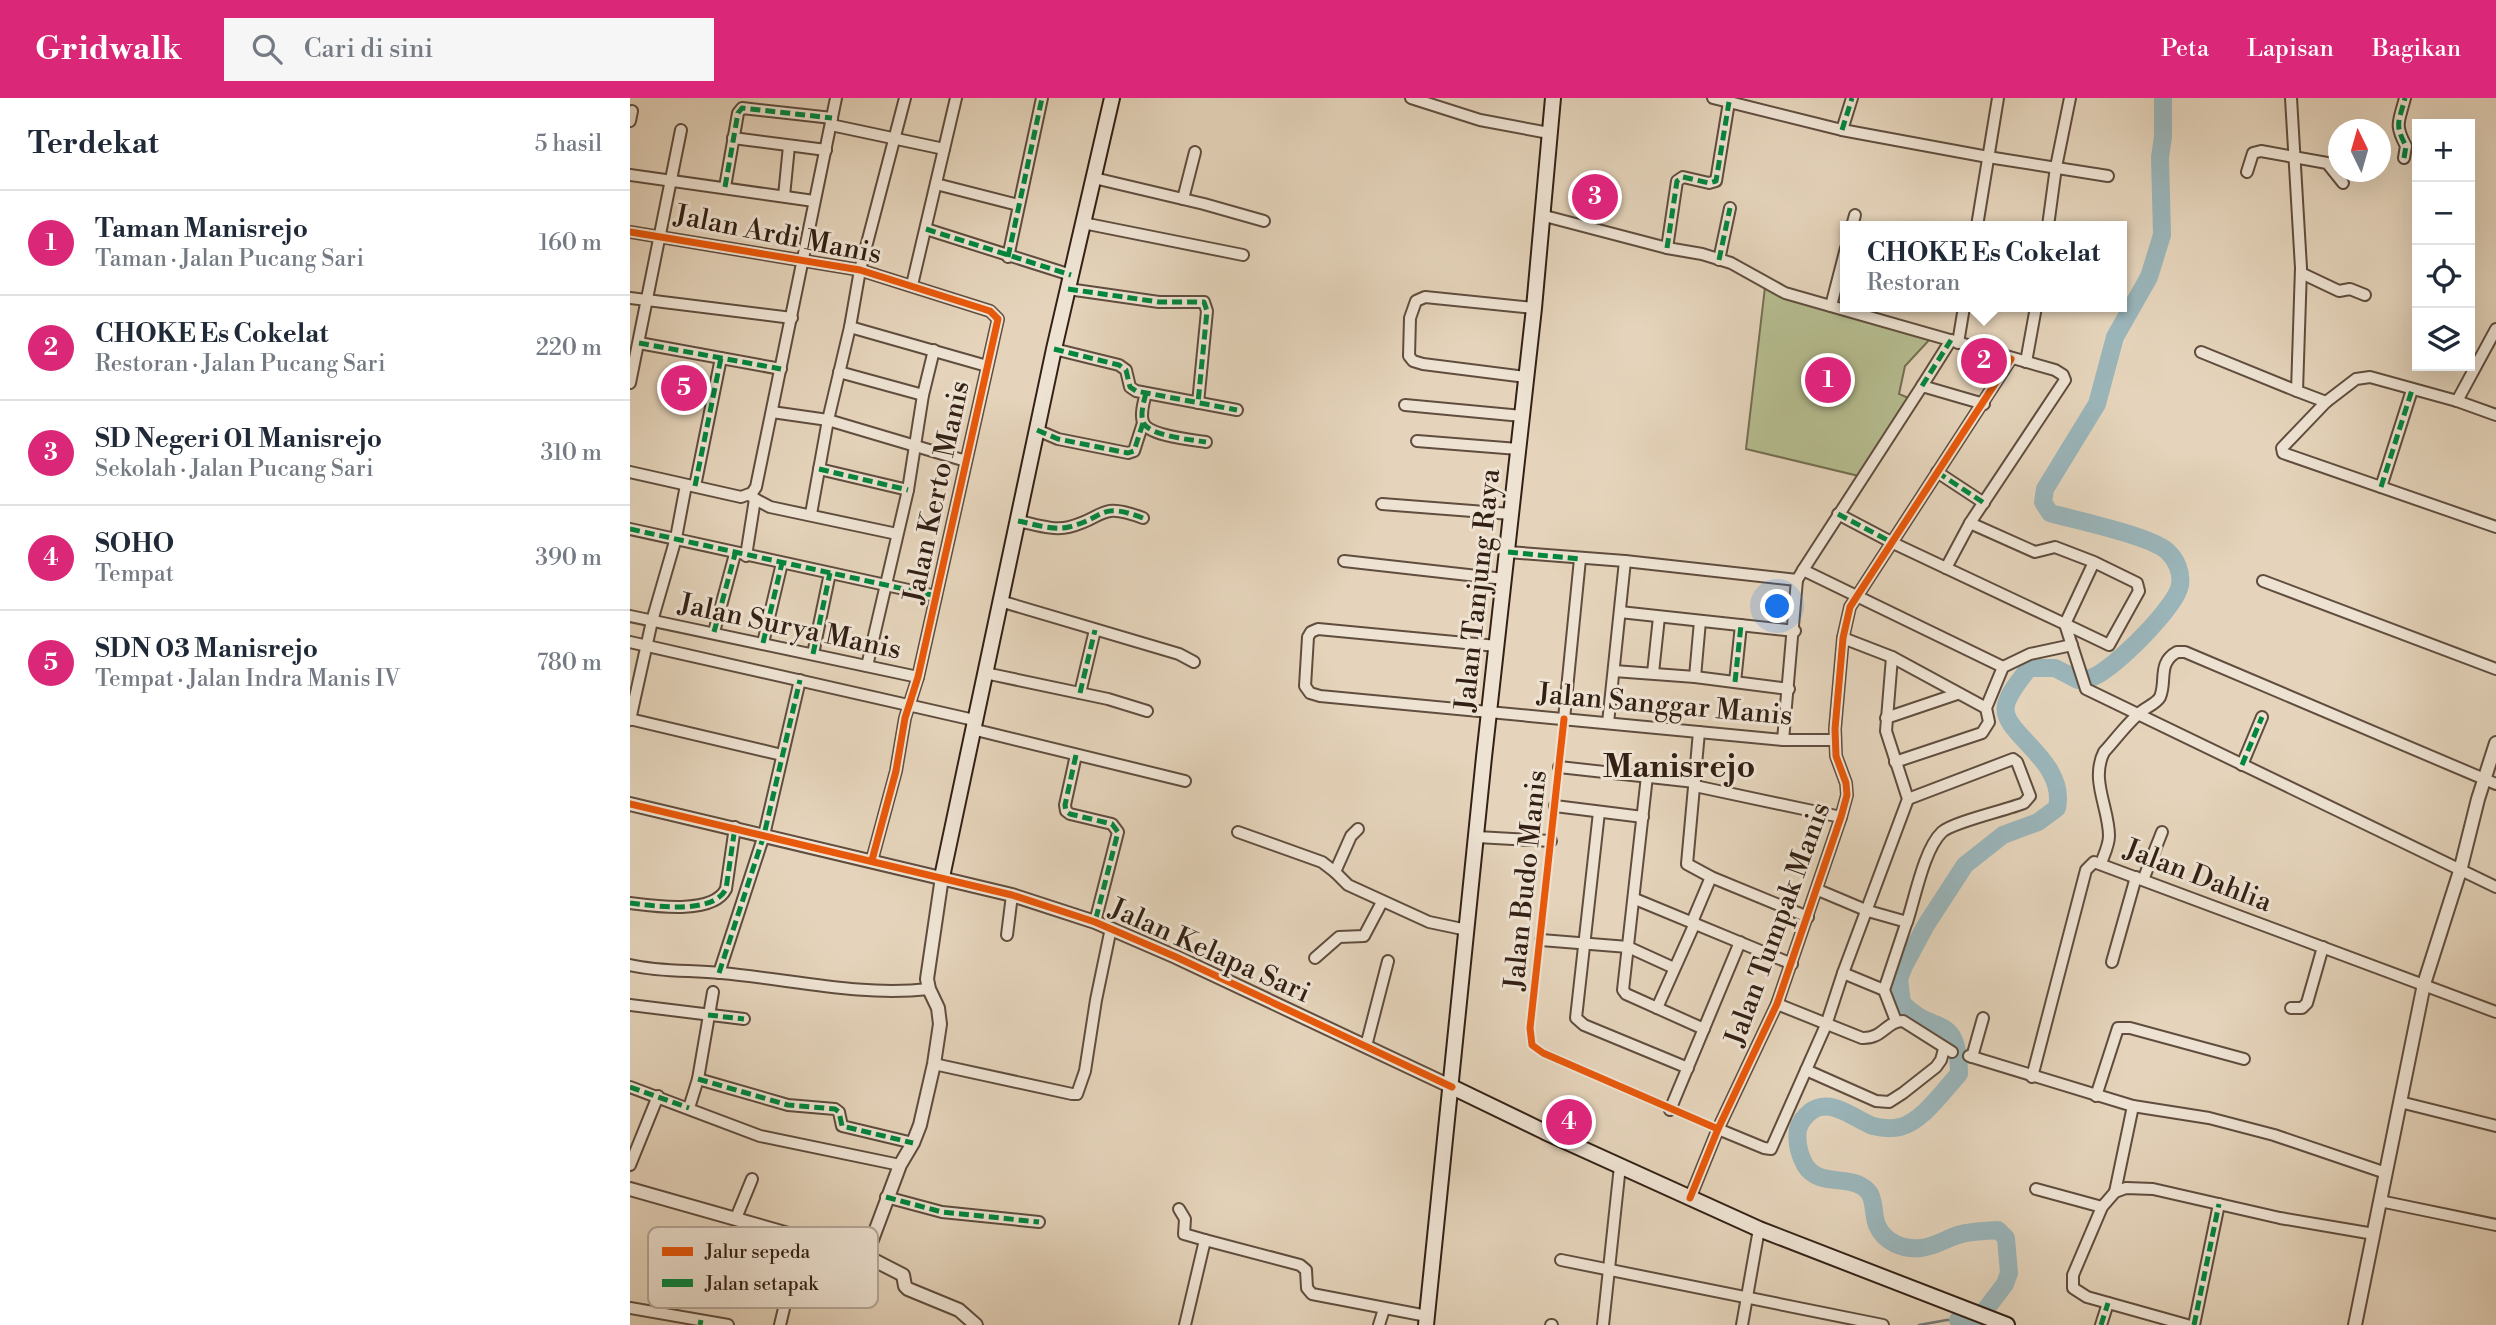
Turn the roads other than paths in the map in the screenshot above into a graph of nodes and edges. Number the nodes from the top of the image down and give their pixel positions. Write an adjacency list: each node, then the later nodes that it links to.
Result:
1 (836, 98): 15 (street)
2 (905, 98): 19 (street)
3 (956, 98): 22 (street)
4 (1042, 98): 40 (street)
5 (1112, 98): 32 (main road)
6 (1411, 98): 18 (street)
7 (1553, 98): 18 (main road, Jalan Tanjung Raya)
8 (1713, 98): 14 (street)
9 (1852, 98): 17 (street)
10 (1998, 98): 26 (street)
11 (2070, 98): 28 (street)
12 (2291, 98): 25 (street)
13 (2405, 98): 27 (street)
14 (1734, 101): 17 (street); 50 (street)
15 (832, 121): 19 (street); 20 (street); 23 (street)
16 (681, 130): 33 (street)
17 (1842, 130): 26 (street)
18 (1549, 133): 42 (main road, Jalan Tanjung Raya)
19 (895, 137): 22 (street); 55 (street)
20 (733, 138): 21 (street); 36 (street)
21 (789, 146): 23 (street); 37 (street)
22 (944, 149): 35 (street)
23 (826, 150): 39 (street)
24 (1195, 152): 38 (street)
25 (2293, 155): 29 (street); 34 (street); 57 (street)
26 (1988, 158): 28 (street); 44 (street)
27 (2404, 158)
28 (2056, 167): 31 (street); 45 (street)
29 (2247, 172)
30 (630, 174): 33 (street)
31 (2108, 176)
32 (1094, 178): 38 (street); 46 (main road)
33 (673, 179): 36 (street); 49 (street)
34 (2343, 183)
35 (936, 184): 40 (street); 47 (street)
36 (725, 187): 37 (street)
37 (784, 196): 39 (street)
38 (1183, 199): 43 (street)
39 (814, 201): 53 (street)
40 (1018, 205): 52 (street)
41 (1730, 208): 54 (street)
42 (1541, 215): 50 (street); 64 (main road, Jalan Tanjung Raya)
43 (1264, 221)
44 (1978, 221)
45 (2049, 221)
46 (1083, 223): 51 (street); 58 (main road)
47 (926, 229): 52 (street); 59 (street)
48 (630, 232): 49 (street, Jalan Ardi Manis)
49 (660, 236): 53 (street, Jalan Ardi Manis); 62 (street)
50 (1667, 248): 54 (street)
51 (1243, 255)
52 (1007, 257): 58 (street)
53 (802, 260): 55 (street, Jalan Ardi Manis); 70 (street)
54 (1719, 260): 63 (street)
55 (860, 270): 59 (street, Jalan Ardi Manis); 71 (street)
56 (1840, 271): 63 (street)
57 (2301, 273): 60 (street); 88 (street)
58 (1070, 282): 76 (main road); 93 (street)
59 (912, 285): 69 (street, Jalan Ardi Manis)
60 (2365, 295)
61 (630, 298): 62 (street)
62 (648, 300): 70 (street); 74 (street)
63 (1831, 306): 65 (street)
64 (1534, 308): 84 (main road, Jalan Tanjung Raya); 84 (street)
65 (1840, 309)
66 (1852, 312): 73 (street)
67 (1963, 312): 73 (street)
68 (2035, 312): 80 (street)
69 (996, 315): 81 (street, Jalan Kerto Manis)
70 (792, 318): 82 (street)
71 (850, 327): 75 (street); 83 (street)
72 (2496, 329): 91 (street)
73 (1954, 341): 79 (street); 86 (street)
74 (639, 343): 78 (street); 85 (street)
75 (934, 349): 81 (street); 90 (street)
76 (1054, 349): 89 (street); 102 (main road)
77 (2201, 352): 88 (street)
78 (721, 358): 82 (street); 111 (street)
79 (2011, 359): 80 (street); 94 (street, Jalan Tumpak Manis)
80 (2026, 362): 115 (street)
81 (987, 366): 107 (street, Jalan Kerto Manis)
82 (781, 369): 97 (street)
83 (839, 372): 90 (street); 100 (street)
84 (1527, 377): 99 (main road, Jalan Tanjung Raya)
85 (630, 383)
86 (1922, 386): 94 (street); 119 (street)
87 (2412, 390): 91 (street); 92 (street); 112 (street)
88 (2297, 391): 92 (street)
89 (1146, 393): 93 (street); 101 (street)
90 (923, 395): 105 (street)
91 (2457, 401): 98 (street)
92 (2326, 402): 112 (street)
93 (1198, 403): 96 (street)
94 (1983, 404): 110 (street, Jalan Tumpak Manis)
95 (1405, 405): 99 (street)
96 (1237, 410)
97 (772, 412): 100 (street); 114 (street)
98 (2496, 415)
99 (1522, 416): 106 (main road, Jalan Tanjung Raya)
100 (828, 420): 105 (street); 108 (street)
101 (1143, 423): 102 (street); 104 (street)
102 (1037, 430): 121 (main road)
103 (1417, 440): 106 (street)
104 (1206, 442)
105 (916, 446): 107 (street); 113 (street)
106 (1518, 449): 118 (main road, Jalan Tanjung Raya)
107 (966, 460): 141 (street, Jalan Kerto Manis)
108 (819, 469): 113 (street); 117 (street)
109 (630, 472): 111 (street)
110 (1937, 472): 115 (street); 127 (street, Jalan Tumpak Manis)
111 (690, 486): 114 (street); 126 (street)
112 (2381, 487): 123 (street)
113 (908, 490): 125 (street)
114 (752, 497): 117 (street); 129 (street)
115 (1984, 503): 122 (street)
116 (1382, 504): 118 (street)
117 (810, 514): 125 (street)
118 (1511, 514): 128 (main road, Jalan Tanjung Raya)
119 (1838, 514): 127 (street); 137 (street)
120 (1143, 518): 121 (street)
121 (1018, 522): 143 (main road)
122 (1970, 523): 133 (street); 135 (street)
123 (2496, 527)
124 (630, 529): 126 (street)
125 (897, 534): 140 (street)
126 (676, 538): 129 (street); 147 (street)
127 (1893, 543): 135 (street); 142 (street, Jalan Tumpak Manis)
128 (1508, 552): 130 (street); 138 (main road, Jalan Tanjung Raya)
129 (740, 555): 134 (street); 153 (street)
130 (1580, 559): 132 (street); 184 (street)
131 (1344, 561): 138 (street)
132 (1625, 561): 137 (street); 144 (street)
133 (2094, 562): 149 (street); 149 (street)
134 (782, 563): 136 (street); 156 (street)
135 (1947, 568): 149 (street)
136 (830, 573): 140 (street); 160 (street)
137 (1800, 575): 142 (street); 152 (street)
138 (1504, 579): 159 (main road, Jalan Tanjung Raya)
139 (2263, 581): 165 (street)
140 (885, 584): 141 (street); 163 (street)
141 (936, 596): 169 (street, Jalan Kerto Manis)
142 (1856, 596): 154 (street, Jalan Tumpak Manis); 164 (street)
143 (1000, 601): 151 (street); 167 (main road)
144 (1620, 612): 146 (street); 166 (street)
145 (630, 616): 147 (street, Jalan Surya Manis)
146 (1660, 617): 148 (street); 168 (street)
147 (652, 621): 153 (street, Jalan Surya Manis); 157 (street)
148 (1700, 621): 150 (street); 170 (street)
149 (2065, 624): 158 (street)
150 (1741, 625): 152 (street); 172 (street)
151 (1095, 630): 162 (street); 174 (street)
152 (1795, 631): 173 (street)
153 (714, 632): 156 (street, Jalan Surya Manis)
154 (1843, 638): 161 (street); 189 (street, Jalan Tumpak Manis)
155 (630, 642): 157 (street)
156 (764, 643): 160 (street, Jalan Surya Manis)
157 (647, 645): 171 (street); 183 (street)
158 (2072, 645): 164 (street); 180 (street)
159 (1497, 646): 179 (main road, Jalan Tanjung Raya); 179 (street, Jalan Sanggar Manis)
160 (813, 654): 163 (street, Jalan Surya Manis)
161 (1892, 657): 175 (street); 182 (street)
162 (1194, 662)
163 (867, 666): 169 (street, Jalan Surya Manis)
164 (2003, 667): 177 (street)
165 (2496, 669)
166 (1614, 671): 168 (street); 185 (street)
167 (985, 673): 174 (street); 186 (main road)
168 (1653, 673): 170 (street)
169 (918, 677): 176 (street, Jalan Kerto Manis)
170 (1695, 677): 172 (street)
171 (800, 680): 176 (street); 191 (street)
172 (1735, 682): 173 (street)
173 (1789, 689): 188 (street)
174 (1080, 693): 178 (street)
175 (1957, 694): 177 (street); 182 (street)
176 (908, 706): 186 (street); 213 (street, Jalan Kerto Manis)
177 (1986, 708): 193 (street)
178 (1147, 711)
179 (1490, 712): 184 (street, Jalan Sanggar Manis); 211 (main road, Jalan Tanjung Raya)
180 (2139, 714): 194 (street); 198 (street); 214 (street)
181 (2262, 717): 194 (street)
182 (1886, 718): 193 (street)
183 (630, 719): 191 (street)
184 (1563, 719): 185 (street, Jalan Sanggar Manis)
185 (1608, 723): 187 (street, Jalan Sanggar Manis)
186 (973, 724): 192 (street); 217 (main road)
187 (1699, 732): 188 (street, Jalan Sanggar Manis); 199 (street)
188 (1783, 740): 189 (street, Jalan Sanggar Manis)
189 (1835, 740): 205 (street, Jalan Tumpak Manis)
190 (2496, 743): 198 (street)
191 (782, 755): 210 (street)
192 (1076, 755): 197 (street); 229 (street)
193 (1895, 762): 200 (street)
194 (2242, 765): 215 (street)
195 (1559, 767): 196 (street)
196 (1647, 776): 199 (street); 204 (street)
197 (1185, 781)
198 (2491, 782): 215 (street)
199 (1695, 784): 205 (street); 218 (street)
200 (1908, 799): 226 (street); 228 (street)
201 (630, 804): 206 (street, Jalan Kelapa Sari)
202 (1555, 806): 203 (street)
203 (1599, 812): 204 (street); 236 (street)
204 (1643, 817): 223 (street)
205 (1841, 817): 221 (street, Jalan Tumpak Manis)
206 (735, 827): 210 (street, Jalan Kelapa Sari); 225 (street)
207 (1358, 829): 216 (street)
208 (1237, 832): 216 (street)
209 (2162, 832): 219 (street)
210 (764, 835): 213 (street, Jalan Kelapa Sari); 245 (street)
211 (1477, 838): 212 (street); 232 (main road, Jalan Tanjung Raya)
212 (1551, 841)
213 (872, 860): 217 (street, Jalan Kelapa Sari)
214 (2101, 863): 219 (street, Jalan Dahlia); 267 (street, Jalan Dahlia)
215 (2460, 871): 220 (street); 247 (street)
216 (1335, 872): 224 (street)
217 (942, 877): 222 (street, Jalan Kelapa Sari); 248 (street)
218 (1711, 877): 227 (street); 230 (street)
219 (2139, 878): 238 (street, Jalan Dahlia); 241 (street)
220 (2496, 887)
221 (1818, 890): 226 (street); 227 (street, Jalan Tumpak Manis)
222 (1012, 895): 229 (street, Jalan Kelapa Sari); 233 (street)
223 (1635, 900): 230 (street); 237 (street)
224 (1382, 902): 232 (street); 239 (street)
225 (630, 903)
226 (1868, 911): 228 (street); 246 (street)
227 (1808, 917): 242 (street, Jalan Tumpak Manis)
228 (1907, 920): 249 (street)
229 (1095, 922): 231 (street, Jalan Kelapa Sari)
230 (1693, 922): 235 (street); 244 (street)
231 (1111, 928): 262 (street, Jalan Kelapa Sari); 264 (street)
232 (1467, 930): 270 (main road, Jalan Tanjung Raya)
233 (1007, 935)
234 (1541, 940): 236 (street)
235 (1740, 942): 242 (street); 261 (street)
236 (1585, 943): 237 (street); 265 (street)
237 (1628, 947): 244 (street); 253 (street)
238 (2323, 947): 247 (street, Jalan Dahlia); 254 (street)
239 (1315, 958)
240 (1388, 961): 262 (street)
241 (2112, 962)
242 (1792, 964): 251 (street, Jalan Tumpak Manis)
243 (630, 965): 245 (street)
244 (1674, 968): 253 (street)
245 (719, 973): 248 (street)
246 (1843, 973): 249 (street); 260 (street)
247 (2424, 984): 255 (street, Jalan Dahlia); 273 (street)
248 (929, 989): 264 (street)
249 (1884, 990): 259 (street)
250 (713, 992): 256 (street)
251 (1777, 1004): 260 (street); 278 (street, Jalan Tumpak Manis)
252 (630, 1005): 256 (street)
253 (1657, 1008): 261 (street)
254 (2291, 1008)
255 (2496, 1012)
256 (708, 1015): 258 (street); 268 (street)
257 (1983, 1018): 267 (street)
258 (744, 1019)
259 (1896, 1021): 260 (street); 266 (street)
260 (1826, 1026): 266 (street)
261 (1704, 1029): 265 (street)
262 (1366, 1045): 270 (street, Jalan Kelapa Sari)
263 (2244, 1059): 272 (street)
264 (934, 1064): 279 (street)
265 (1688, 1068): 276 (street)
266 (1806, 1070): 278 (street)
267 (2032, 1077): 272 (street)
268 (698, 1079): 275 (street); 279 (street)
269 (630, 1087): 271 (street)
270 (1452, 1087): 282 (main road); 309 (main road, Jalan Tanjung Raya)
271 (658, 1096): 275 (street); 280 (street)
272 (2096, 1096): 274 (street)
273 (2400, 1101): 277 (street); 283 (street)
274 (2133, 1106): 283 (street); 287 (street)
275 (689, 1108): 281 (street)
276 (1670, 1110)
277 (2496, 1126)
278 (1718, 1129): 289 (street, Jalan Tumpak Manis)
279 (913, 1143): 281 (street)
280 (630, 1165)
281 (900, 1165): 288 (street)
282 (1620, 1166): 289 (main road); 304 (street)
283 (2386, 1174): 290 (street)
284 (752, 1179): 294 (street)
285 (630, 1189): 294 (street)
286 (2036, 1189): 292 (street)
287 (2115, 1192): 291 (street); 292 (street)
288 (887, 1197): 295 (street); 298 (street)
289 (1690, 1198): 299 (main road)
290 (2380, 1201): 296 (street); 300 (street)
291 (2219, 1204): 300 (street); 321 (street)
292 (2102, 1207): 306 (street)
293 (1179, 1209): 301 (street)
294 (736, 1218): 297 (street)
295 (1039, 1222)
296 (2496, 1225)
297 (765, 1227)
298 (876, 1227)
299 (1759, 1229): 305 (street); 311 (main road)
300 (2374, 1234): 322 (street)
301 (1205, 1240): 308 (street); 314 (street)
302 (1561, 1261): 304 (street)
303 (878, 1262): 313 (street)
304 (1609, 1269): 305 (street); 316 (street)
305 (1747, 1297): 317 (street); 318 (street)
306 (2108, 1303): 319 (street); 320 (street)
307 (630, 1308): 310 (street)
308 (1384, 1309): 309 (street); 315 (street)
309 (1427, 1320)
310 (700, 1323): 312 (street)
311 (2004, 1324)
312 (728, 1325)
313 (976, 1325)
314 (1185, 1325)
315 (1379, 1325)
316 (1603, 1325)
317 (1742, 1325)
318 (1883, 1325)
319 (2101, 1325)
320 (2187, 1325)
321 (2194, 1325)
322 (2355, 1325)

